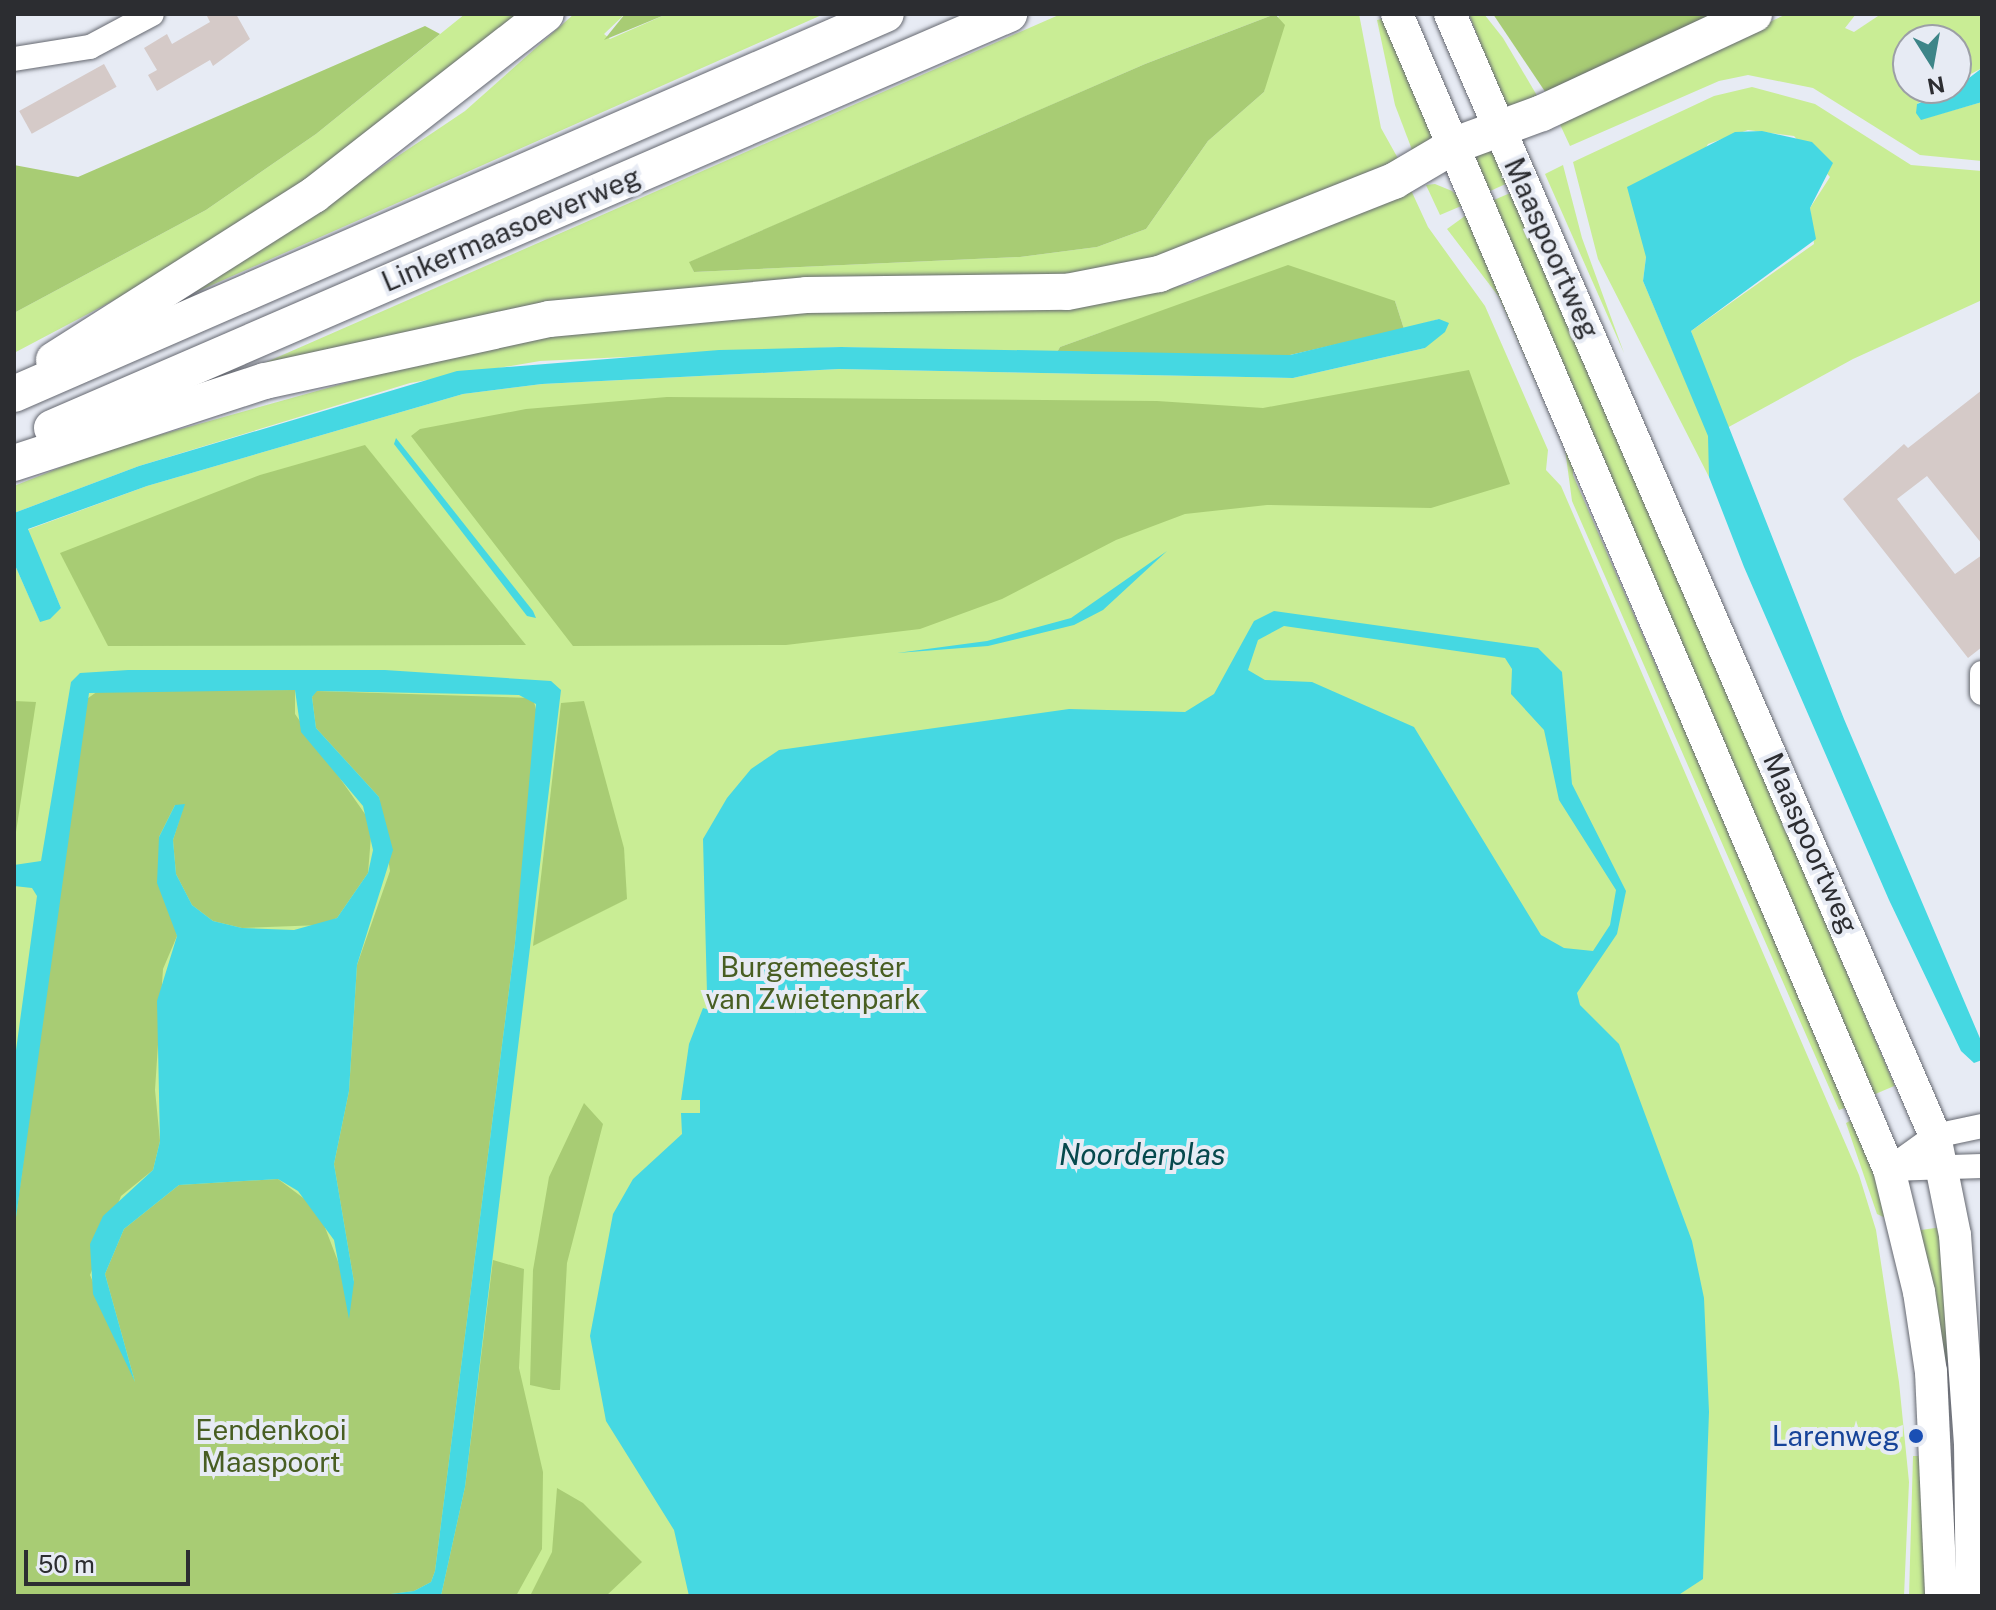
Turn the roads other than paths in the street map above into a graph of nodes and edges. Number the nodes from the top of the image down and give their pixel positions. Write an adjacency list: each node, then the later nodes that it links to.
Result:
1 (152, 14): 8 (street)
2 (546, 14): 11 (highway)
3 (886, 14): 12 (highway, Linkermaasoeverweg)
4 (1009, 14): 13 (highway, Linkermaasoeverweg)
5 (1397, 14): 10 (main road, Maaspoortweg)
6 (1450, 14): 9 (main road, Maaspoortweg)
7 (1754, 14): 9 (highway)
8 (14, 59)
9 (1499, 126): 10 (highway); 18 (main road, Maaspoortweg)
10 (1455, 145): 14 (highway); 20 (main road, Maaspoortweg)
11 (14, 387)
12 (14, 394)
13 (14, 444)
14 (14, 463)
15 (1982, 673): 16 (street)
16 (1982, 693)
17 (1982, 1126): 18 (street)
18 (1935, 1136): 20 (street); 21 (main road, Maaspoortweg)
19 (1982, 1166): 21 (street)
20 (1889, 1169): 21 (street); 23 (main road, Maaspoortweg)
21 (1945, 1172): 22 (main road, Maaspoortweg)
22 (1976, 1447): 24 (main road, Maaspoortweg)
23 (1941, 1596)
24 (1972, 1596)

